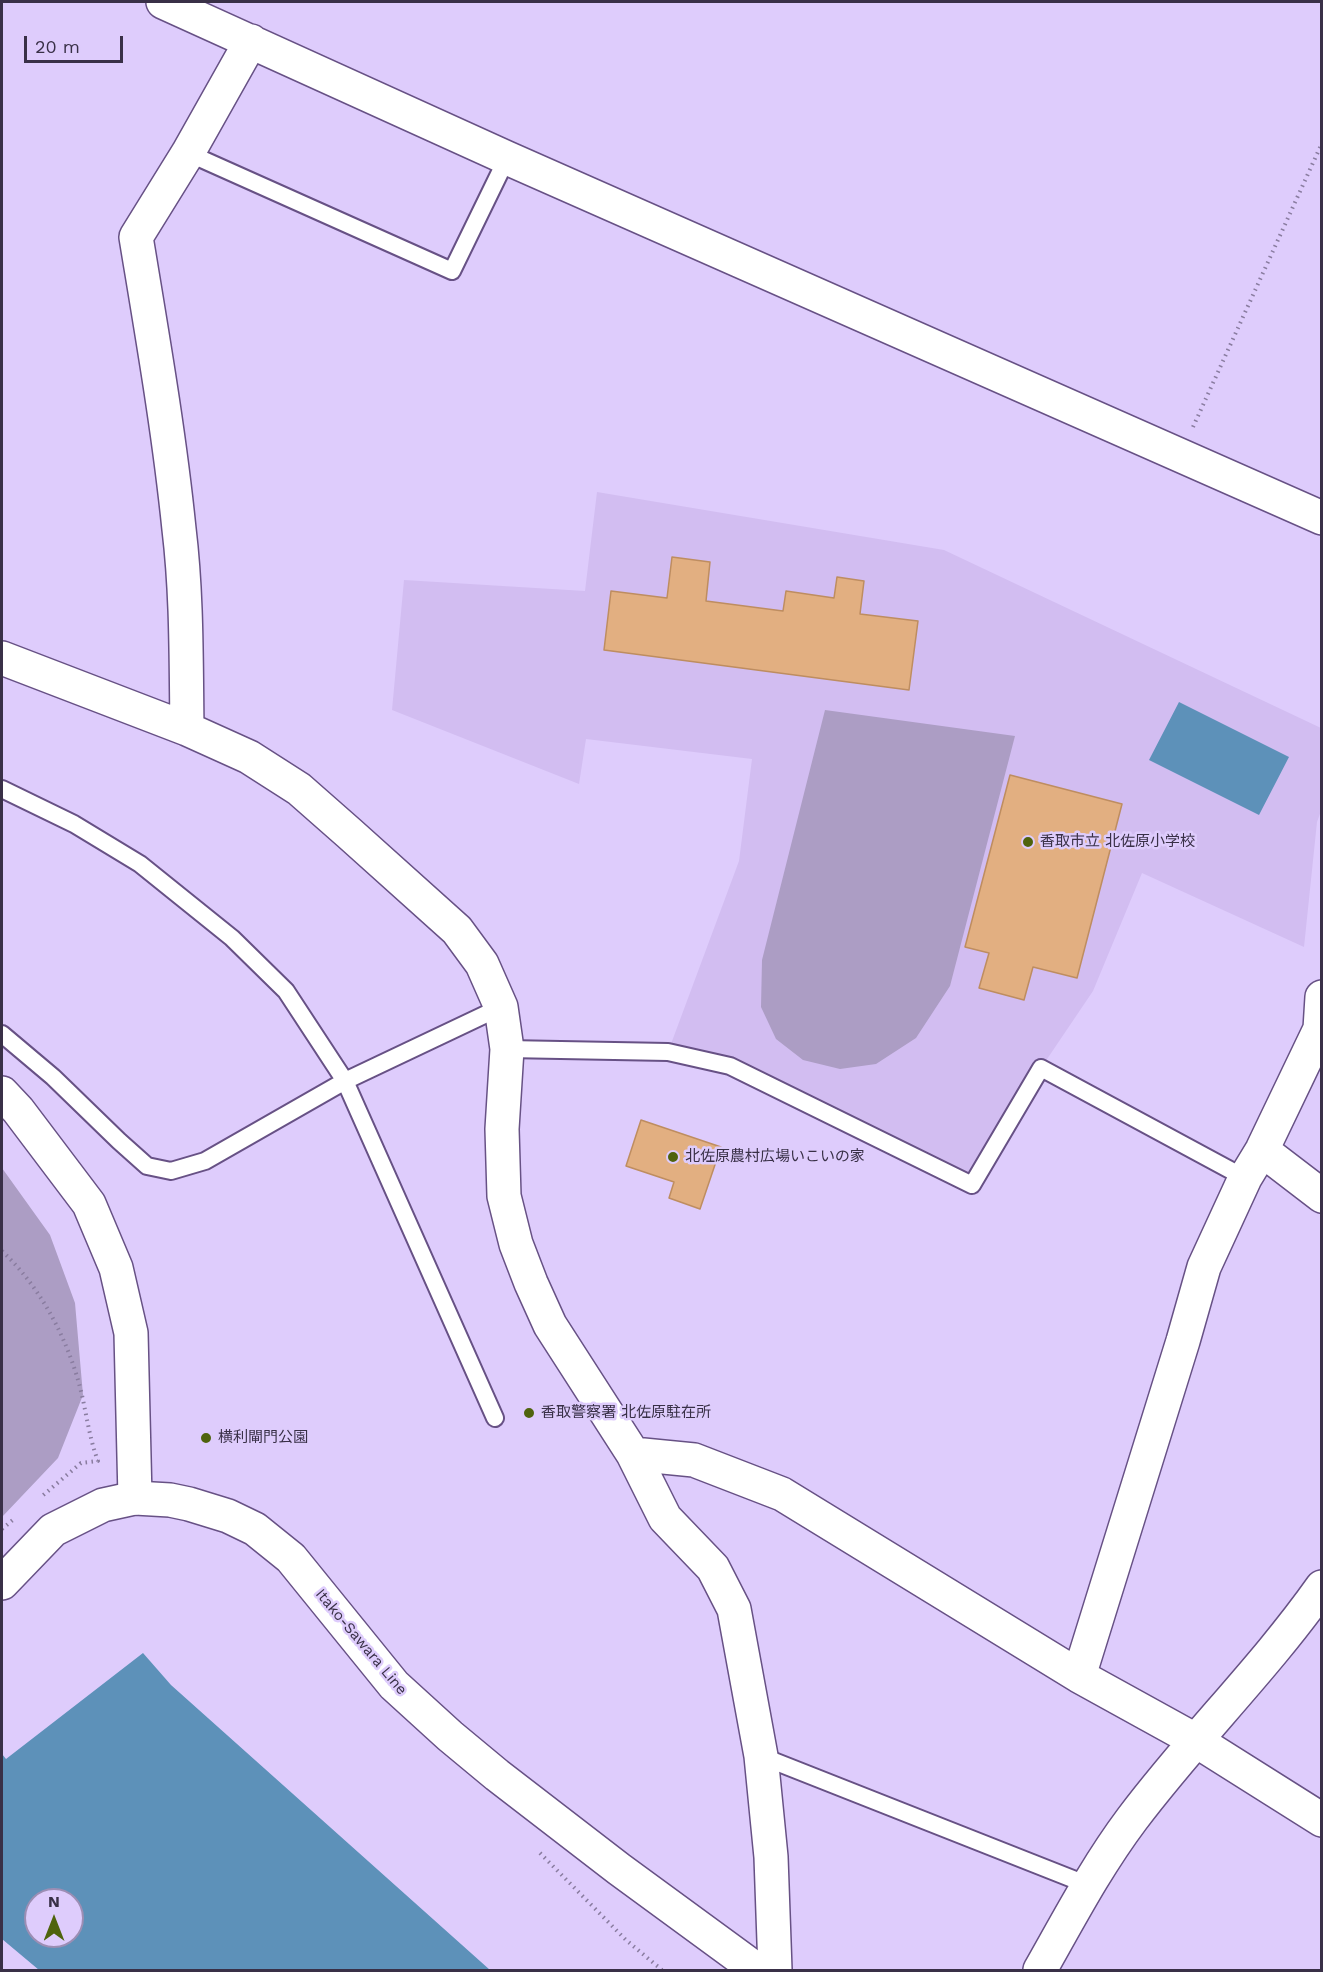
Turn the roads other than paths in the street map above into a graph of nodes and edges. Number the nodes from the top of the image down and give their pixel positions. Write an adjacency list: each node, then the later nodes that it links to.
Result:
1 (163, 2): 2 (street)
2 (251, 41): 3 (street); 4 (street)
3 (188, 153): 4 (lane); 7 (street)
4 (507, 158): 5 (street)
5 (1322, 518)
6 (2, 658): 7 (street)
7 (187, 729): 10 (street)
8 (2, 789): 13 (lane)
9 (1322, 997): 15 (street)
10 (501, 1007): 12 (street); 13 (lane)
11 (2, 1034): 13 (lane)
12 (507, 1049): 16 (lane); 19 (street)
13 (345, 1081): 18 (lane)
14 (2, 1093): 20 (street)
15 (1262, 1150): 16 (street); 17 (street)
16 (1245, 1178): 23 (street)
17 (1322, 1196)
18 (495, 1418)
19 (633, 1454): 23 (street); 25 (street)
20 (135, 1498): 21 (street, Itako-Sawara Line); 28 (street, Itako-Sawara Line)
21 (2, 1583)
22 (1322, 1587): 24 (street)
23 (1079, 1676): 24 (street)
24 (1195, 1740): 26 (street); 27 (street)
25 (761, 1756): 27 (lane); 29 (street)
26 (1322, 1820)
27 (1088, 1885): 30 (street)
28 (757, 1971)
29 (775, 1971)
30 (1040, 1971)

